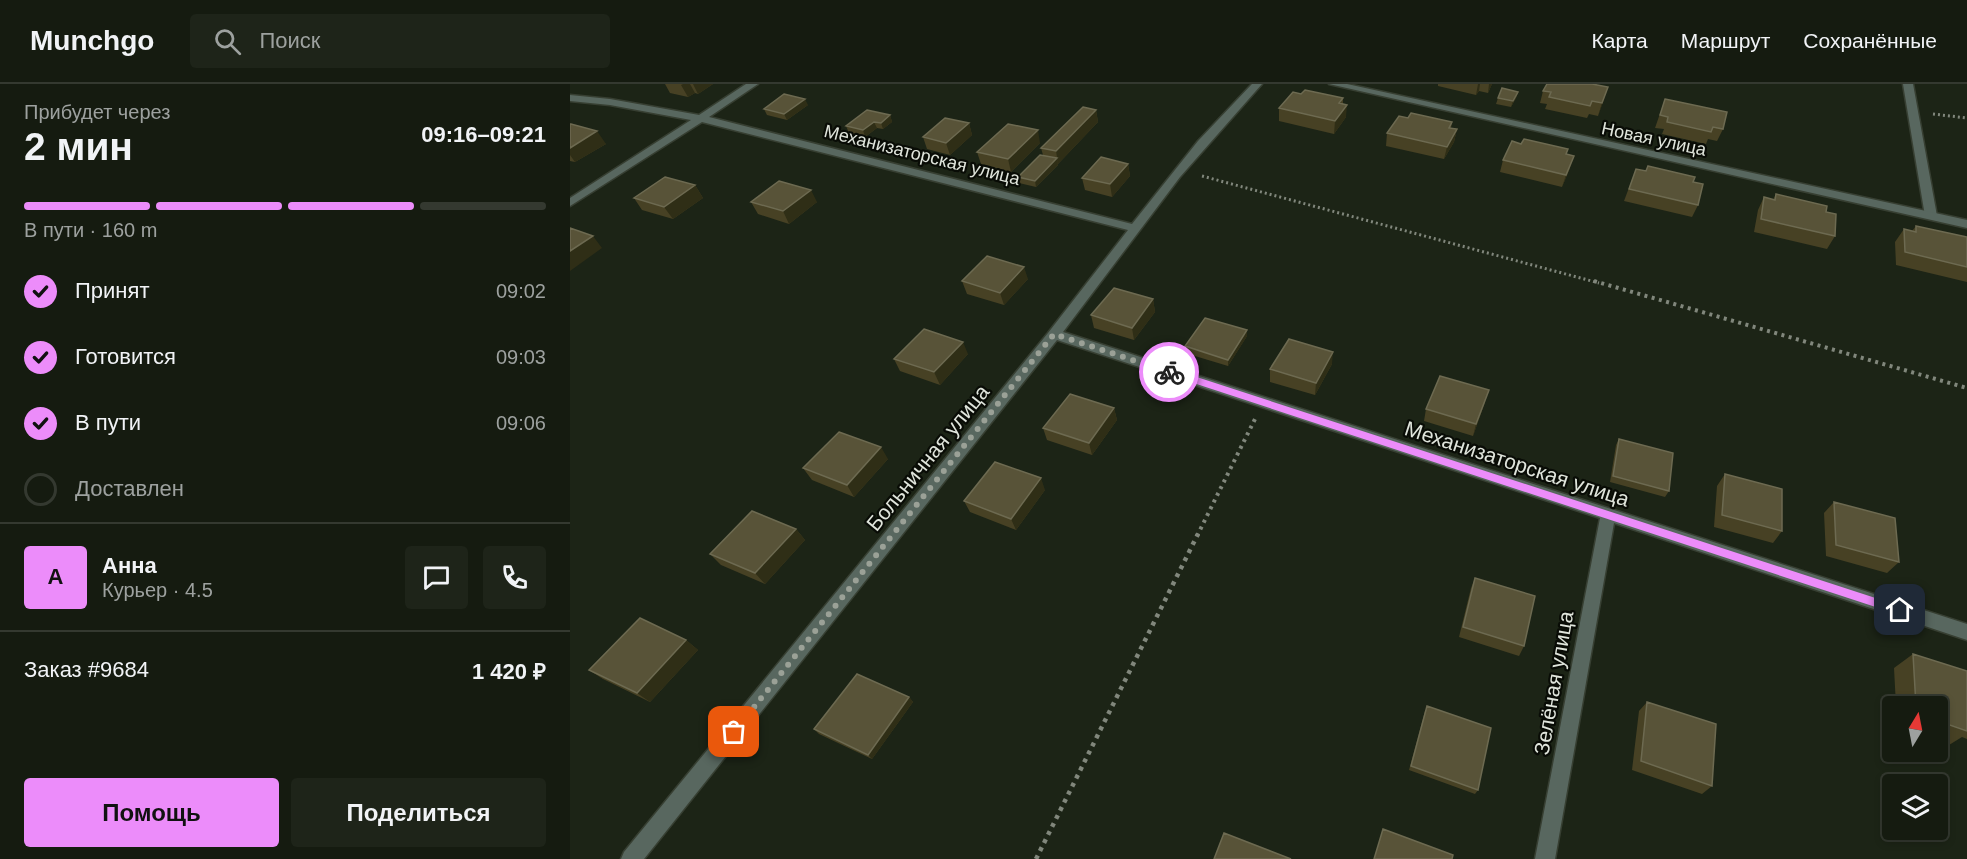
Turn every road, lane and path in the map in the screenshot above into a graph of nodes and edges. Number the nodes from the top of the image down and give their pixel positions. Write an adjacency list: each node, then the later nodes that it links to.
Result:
1 (753, 84): 7 (street)
2 (1257, 84): 9 (street, Больничная улица)
3 (1334, 84): 11 (street, Новая улица)
4 (1908, 84): 6 (street)
5 (570, 98): 7 (street, Механизаторская улица)
6 (1911, 111): 8 (path); 11 (street)
7 (699, 118): 10 (street); 13 (street, Механизаторская улица)
8 (1967, 118)
9 (1181, 171): 13 (street, Больничная улица); 15 (path)
10 (570, 203)
11 (1931, 216): 12 (street, Новая улица)
12 (1967, 224)
13 (1135, 228): 14 (street, Больничная улица)
14 (1054, 334): 16 (street, Механизаторская улица); 19 (street, Больничная улица)
15 (1967, 388)
16 (1263, 402): 17 (street, Механизаторская улица); 20 (path)
17 (1608, 515): 18 (street, Механизаторская улица); 21 (street, Зелёная улица)
18 (1967, 632)
19 (631, 859)
20 (1036, 859)
21 (1545, 859)

